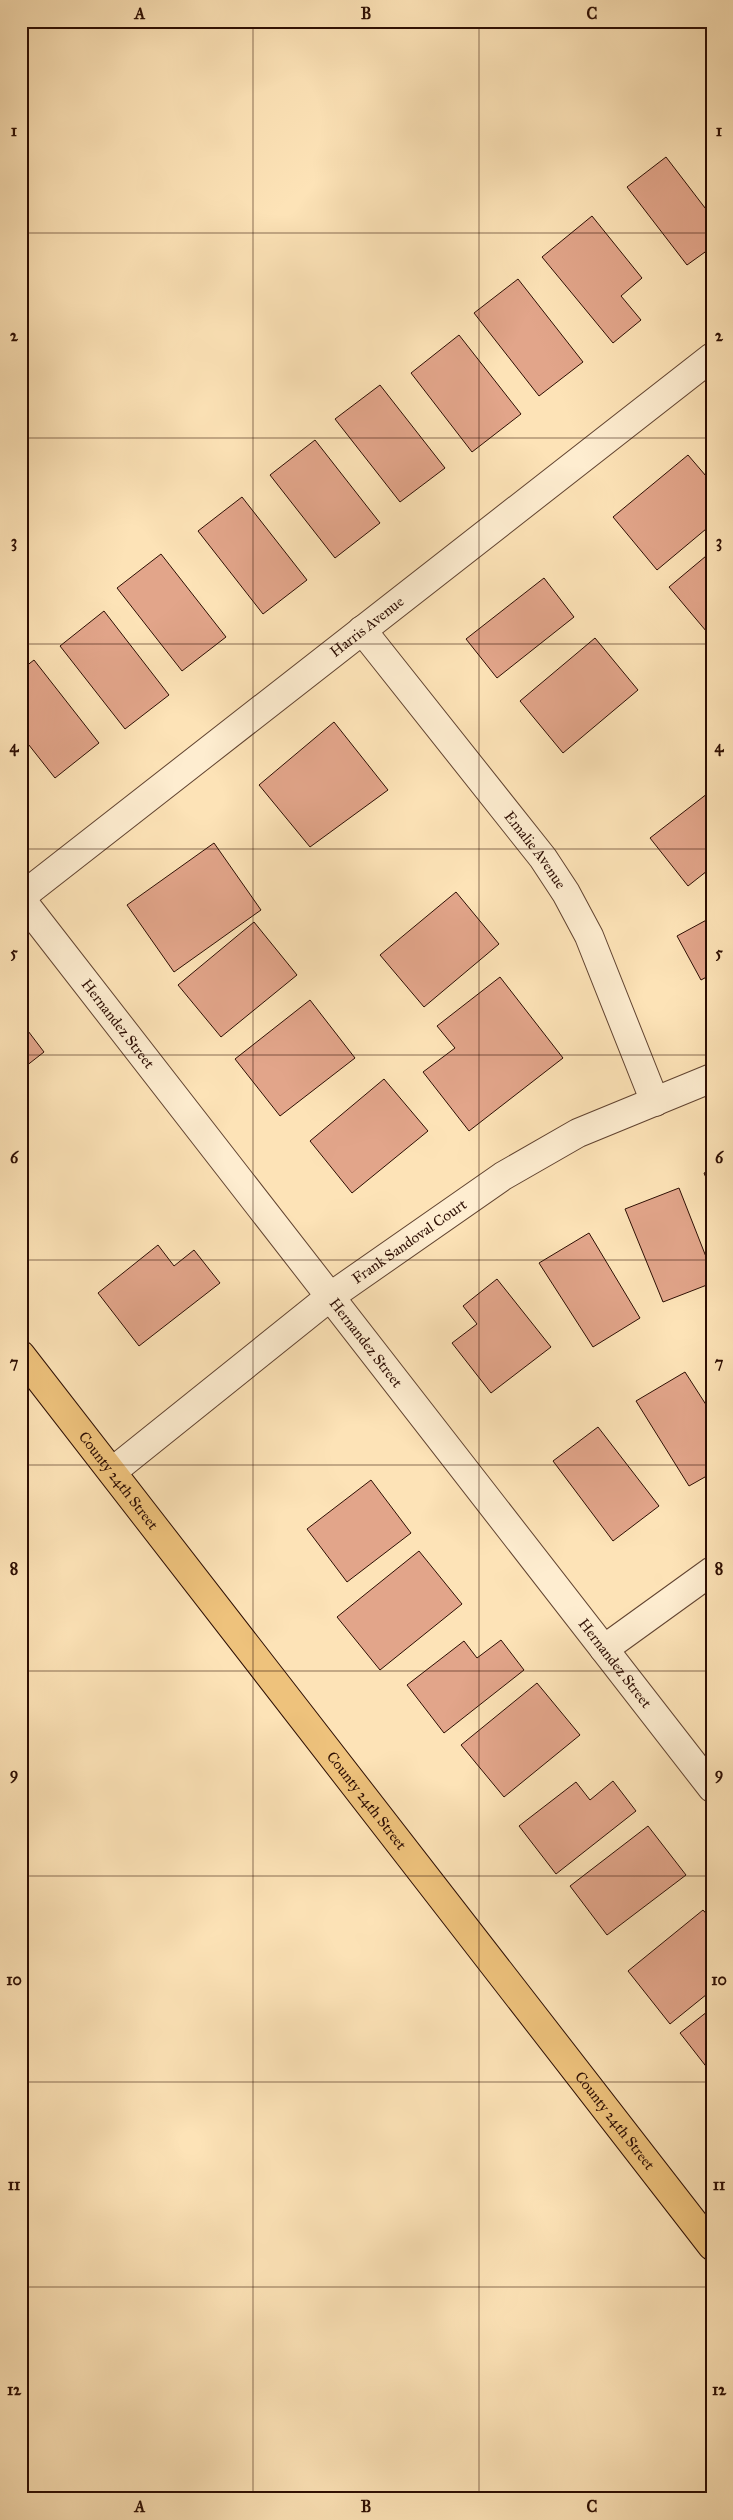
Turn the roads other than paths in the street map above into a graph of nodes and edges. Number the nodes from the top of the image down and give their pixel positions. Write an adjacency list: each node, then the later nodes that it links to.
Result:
1 (711, 359): 2 (street, Harris Avenue)
2 (362, 630): 3 (street, Harris Avenue); 5 (street, Emalie Avenue)
3 (21, 898): 6 (street, Hernandez Street)
4 (712, 1078): 5 (street, Frank Sandoval Court)
5 (655, 1102): 6 (street, Frank Sandoval Court)
6 (331, 1296): 8 (street, Frank Sandoval Court); 10 (street, Hernandez Street)
7 (21, 1355): 8 (main road, County 24th Street)
8 (113, 1471): 12 (main road, County 24th Street)
9 (712, 1571): 10 (street)
10 (604, 1649): 11 (street, Hernandez Street)
11 (712, 1788)
12 (712, 2246)

